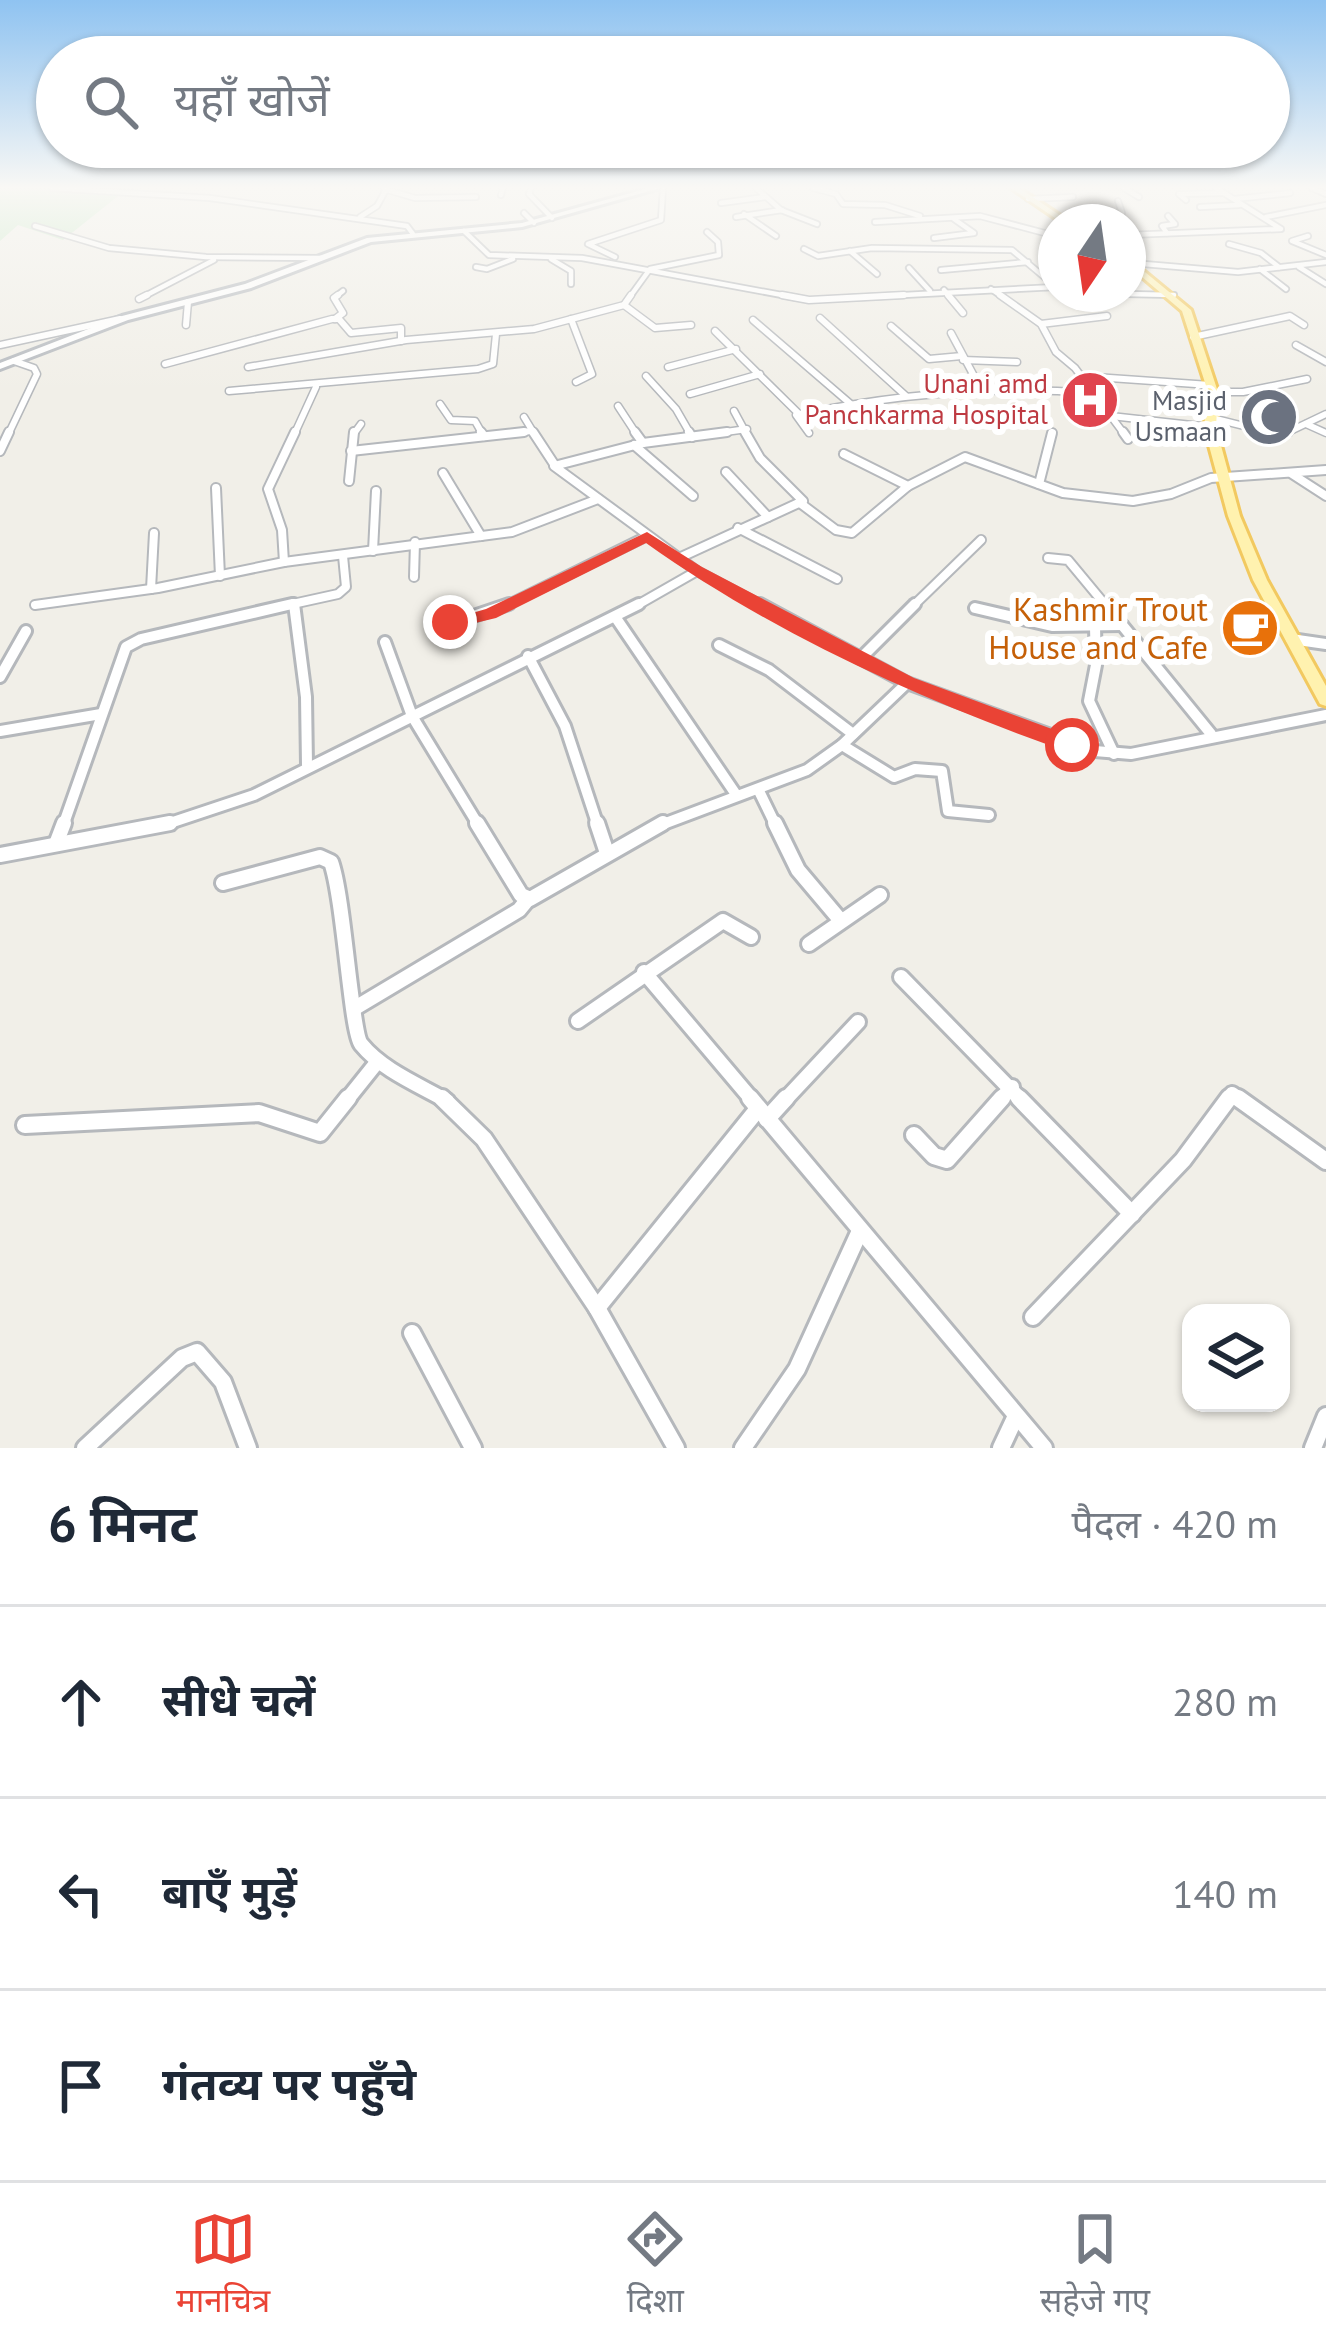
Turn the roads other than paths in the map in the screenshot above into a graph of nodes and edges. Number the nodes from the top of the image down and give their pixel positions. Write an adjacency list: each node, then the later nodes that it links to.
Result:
1 (205, 256): 9 (street)
2 (328, 256): 13 (main road)
3 (502, 256): 10 (street)
4 (612, 256): 12 (street)
5 (718, 256): 24 (street)
6 (856, 256): 25 (street)
7 (1018, 256): 15 (street)
8 (1264, 256): 18 (street)
9 (223, 257): 13 (street); 37 (street)
10 (516, 257): 11 (street); 17 (street)
11 (548, 257): 24 (street); 27 (street)
12 (615, 257)
13 (321, 258): 38 (main road)
14 (1326, 258): 19 (street)
15 (1028, 262): 22 (street); 30 (street)
16 (1146, 264): 23 (street)
17 (476, 267)
18 (1279, 267): 19 (street); 21 (street)
19 (1299, 267): 28 (street)
20 (909, 268): 34 (street)
21 (1260, 269): 23 (street); 31 (street)
22 (941, 270)
23 (1205, 271): 29 (street)
24 (646, 272): 34 (street); 39 (street)
25 (877, 274)
26 (1146, 274): 36 (main road)
27 (571, 284)
28 (1326, 284)
29 (1218, 286)
30 (990, 289): 32 (street); 47 (street)
31 (1286, 289)
32 (944, 290): 34 (street); 40 (street)
33 (343, 291): 44 (street)
34 (930, 291)
35 (1146, 294): 36 (street)
36 (1174, 295): 55 (main road)
37 (139, 299)
38 (188, 302): 42 (main road); 48 (street)
39 (624, 305): 45 (street); 49 (street)
40 (963, 313)
41 (1107, 316): 47 (street)
42 (125, 318): 57 (street); 62 (main road)
43 (820, 318): 79 (street)
44 (335, 319): 56 (street); 64 (street)
45 (571, 319): 54 (street); 72 (street)
46 (753, 320): 82 (street)
47 (1041, 323): 70 (street)
48 (186, 325)
49 (691, 325)
50 (1304, 325): 55 (street)
51 (891, 326): 60 (street)
52 (716, 331): 59 (street)
53 (951, 333): 60 (street)
54 (496, 334): 56 (street); 73 (street)
55 (1192, 337): 75 (main road)
56 (401, 341): 66 (street)
57 (0, 345)
58 (1297, 345): 61 (street)
59 (736, 349): 67 (street); 68 (street)
60 (962, 358): 63 (street); 74 (street)
61 (1324, 359)
62 (14, 361): 65 (main road); 100 (street)
63 (1017, 362)
64 (165, 364)
65 (0, 366)
66 (248, 367)
67 (668, 367)
68 (760, 374): 78 (street); 84 (street)
69 (646, 376): 97 (street)
70 (1081, 376): 75 (street); 77 (street)
71 (1307, 379): 75 (street)
72 (576, 382)
73 (316, 387): 76 (street); 129 (street)
74 (981, 389): 77 (street); 79 (street)
75 (1212, 389): 88 (main road)
76 (229, 391)
77 (1093, 393): 86 (street)
78 (690, 394)
79 (906, 396): 82 (street)
80 (440, 404): 96 (street)
81 (618, 406): 99 (street)
82 (853, 406): 84 (street)
83 (734, 411): 91 (street)
84 (799, 414): 93 (street)
85 (1326, 414): 90 (street)
86 (1111, 416): 88 (street); 98 (street)
87 (524, 417): 92 (street)
88 (1209, 422): 90 (street); 108 (main road)
89 (361, 424): 101 (street)
90 (1306, 424): 95 (street)
91 (747, 429): 97 (street); 117 (street)
92 (531, 431): 96 (street); 103 (street)
93 (809, 433)
94 (1052, 433): 110 (street)
95 (1326, 433)
96 (484, 436): 101 (street)
97 (692, 437): 99 (street)
98 (1128, 439)
99 (639, 444): 103 (street); 114 (street)
100 (0, 451)
101 (352, 451): 109 (street)
102 (844, 454): 111 (street)
103 (554, 464): 116 (street)
104 (1326, 470): 107 (street)
105 (726, 472): 118 (street)
106 (443, 473): 121 (street)
107 (1292, 474): 108 (street); 115 (street)
108 (1222, 477): 110 (street); 143 (main road)
109 (349, 482)
110 (1039, 484): 111 (street)
111 (908, 487): 117 (street)
112 (216, 488): 131 (street)
113 (376, 491): 125 (street)
114 (693, 496)
115 (1326, 496)
116 (598, 499): 121 (street); 122 (street)
117 (800, 503): 118 (street)
118 (768, 517): 119 (street)
119 (738, 527): 127 (street); 133 (street)
120 (154, 533): 134 (street)
121 (481, 536): 124 (street)
122 (647, 536): 127 (street); 137 (street)
123 (981, 541): 148 (street)
124 (416, 542): 125 (street); 132 (street)
125 (374, 551): 126 (street)
126 (343, 556): 129 (street); 135 (street)
127 (679, 558): 130 (street)
128 (1048, 558): 140 (street)
129 (284, 562): 131 (street)
130 (697, 571): 139 (street); 148 (street)
131 (220, 576): 134 (street)
132 (414, 577)
133 (837, 579)
134 (151, 589): 136 (street)
135 (294, 604): 152 (street); 160 (street)
136 (35, 605)
137 (443, 605)
138 (975, 608): 141 (street)
139 (616, 618): 147 (street); 162 (street)
140 (1122, 626): 141 (street); 157 (street)
141 (1095, 627): 159 (street)
142 (26, 631): 149 (street)
143 (1291, 639): 145 (street); 151 (main road)
144 (385, 642): 154 (street)
145 (1326, 644)
146 (719, 645): 156 (street)
147 (528, 656): 154 (street); 165 (street)
148 (861, 658): 150 (street)
149 (0, 677)
150 (907, 683): 156 (street); 159 (street)
151 (1326, 700)
152 (100, 714): 155 (street); 164 (street)
153 (1326, 715): 157 (street)
154 (412, 716): 160 (street); 169 (street)
155 (0, 731)
156 (853, 734): 158 (street)
157 (1211, 734): 159 (street)
158 (842, 745): 161 (street); 163 (street)
159 (1114, 754)
160 (307, 765): 164 (street)
161 (758, 789): 162 (street); 170 (street)
162 (735, 793): 165 (street)
163 (988, 815)
164 (56, 844): 166 (street)
165 (607, 853): 169 (street)
166 (0, 855)
167 (223, 883): 175 (street)
168 (880, 895): 170 (street)
169 (528, 898): 175 (street)
170 (841, 921): 172 (street)
171 (751, 938): 173 (street)
172 (808, 944)
173 (644, 972): 176 (street); 180 (street)
174 (901, 977): 179 (street)
175 (356, 1008): 178 (street)
176 (578, 1021)
177 (858, 1022): 180 (street)
178 (378, 1061): 181 (street); 186 (street)
179 (1012, 1088): 182 (street); 184 (street)
180 (762, 1115): 185 (street); 186 (street)
181 (25, 1125)
182 (914, 1135)
183 (1326, 1161): 184 (street)
184 (1132, 1214): 187 (street)
185 (859, 1232): 189 (street); 195 (street)
186 (597, 1308): 194 (street)
187 (1034, 1318)
188 (412, 1333): 193 (street)
189 (1016, 1416): 196 (street); 197 (street)
190 (1326, 1416): 198 (street)
191 (85, 1448): 192 (street)
192 (248, 1448)
193 (473, 1448)
194 (676, 1448)
195 (743, 1448)
196 (1001, 1448)
197 (1044, 1448)
198 (1313, 1448)

